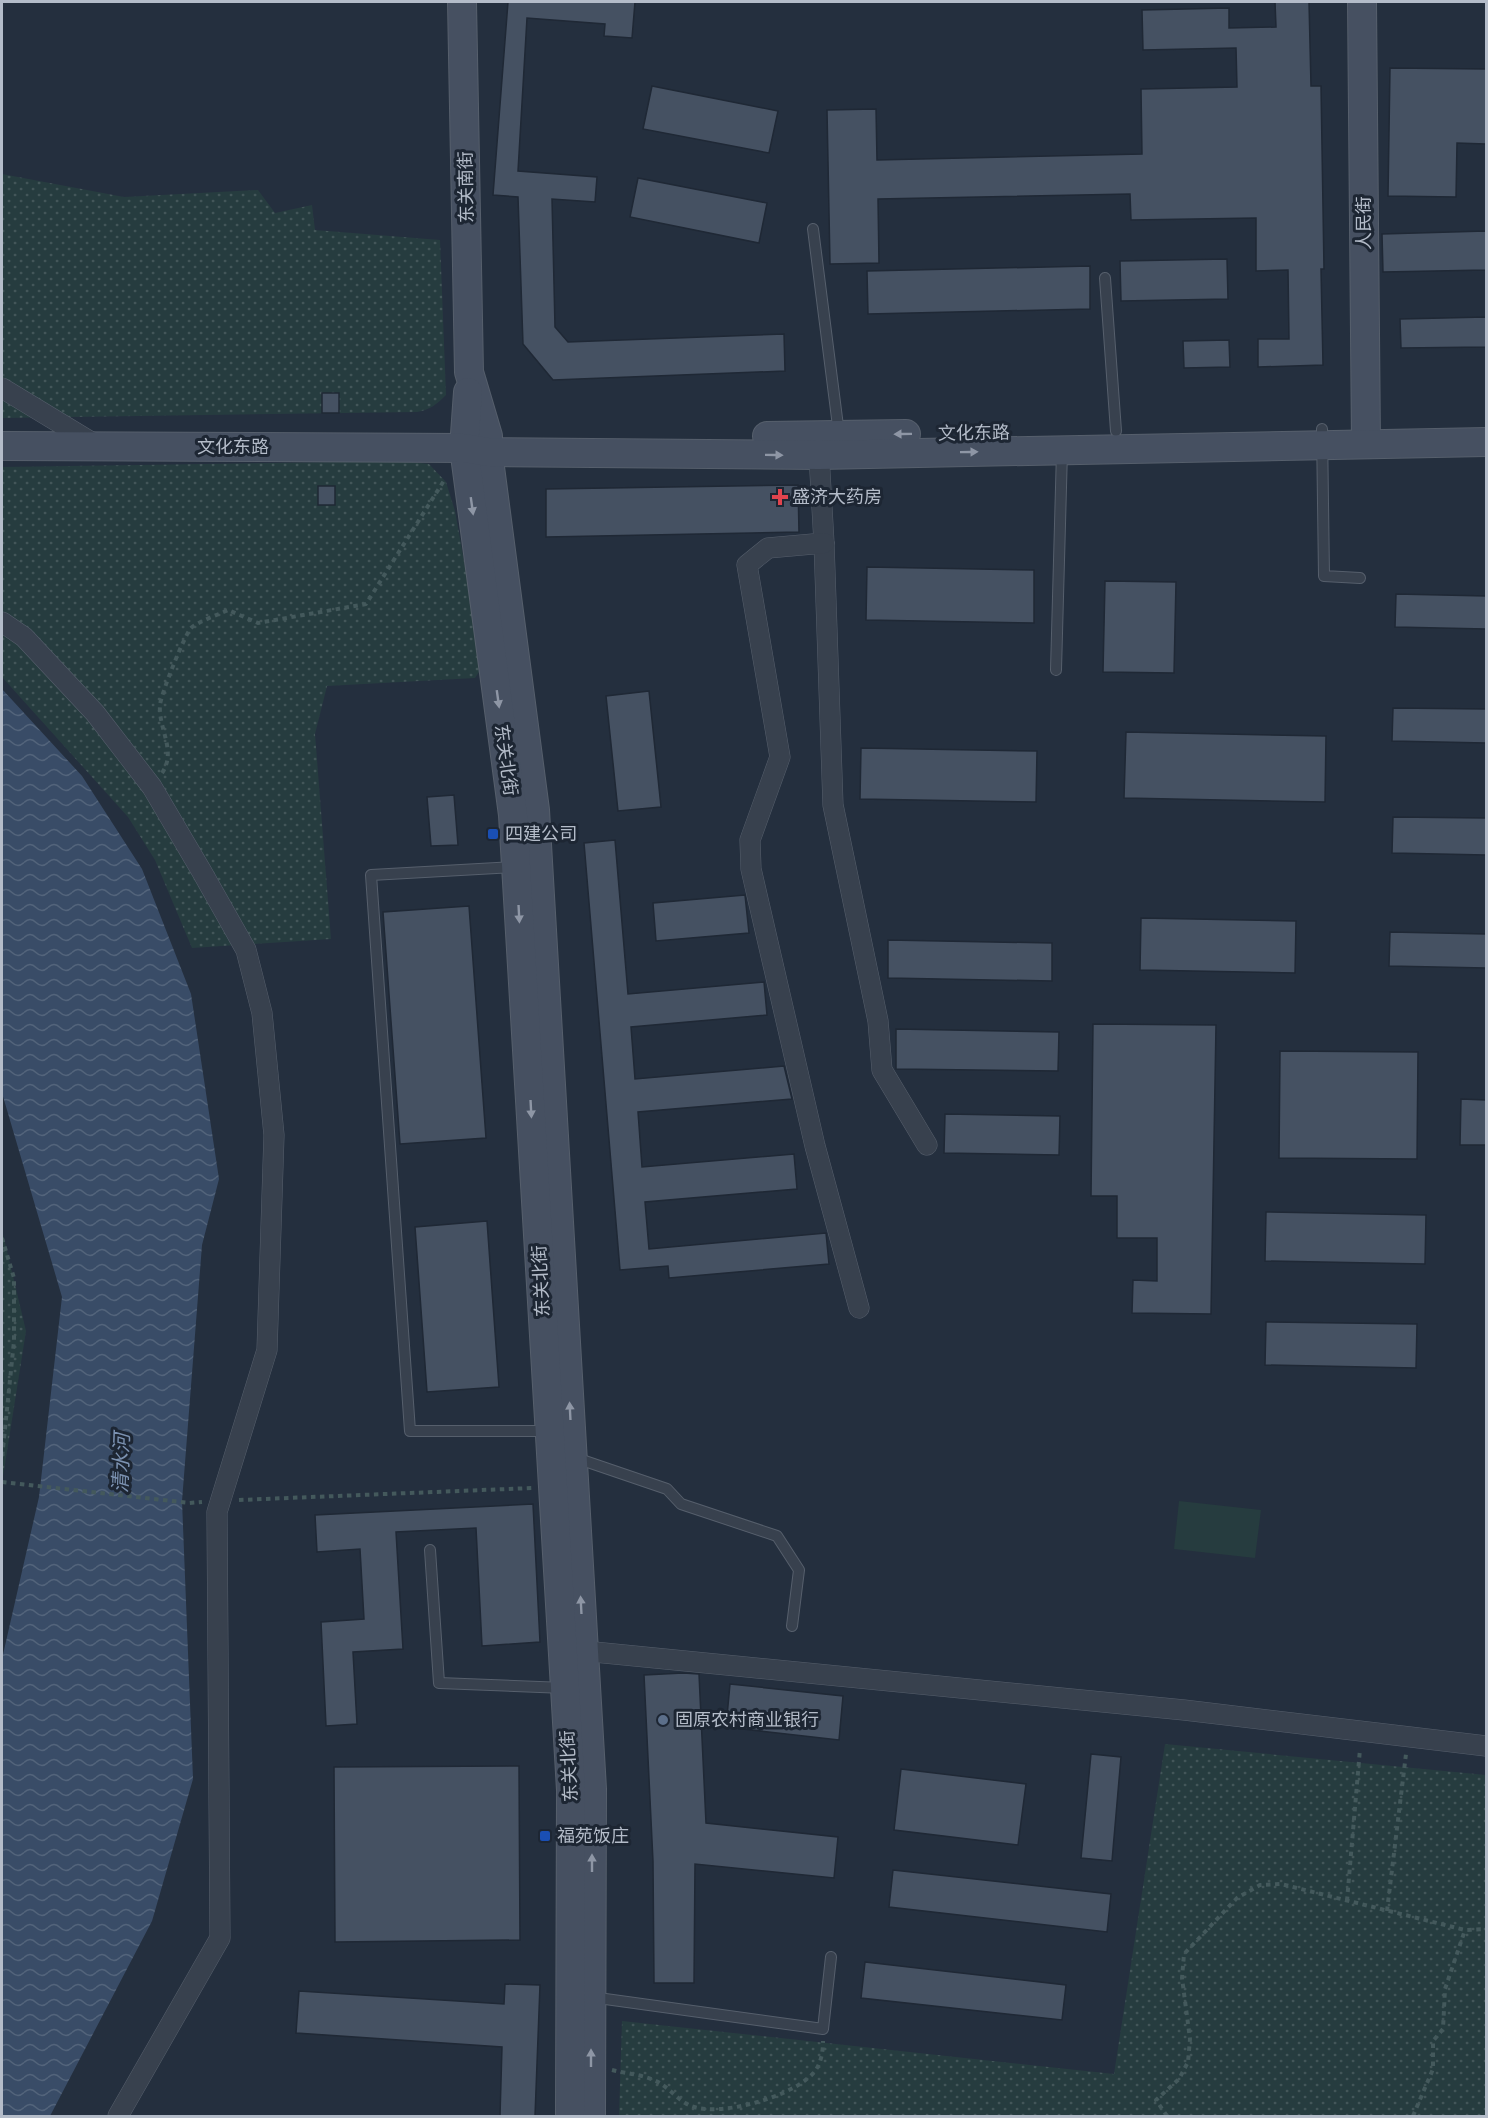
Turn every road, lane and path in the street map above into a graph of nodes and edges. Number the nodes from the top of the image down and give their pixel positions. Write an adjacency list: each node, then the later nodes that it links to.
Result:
1 (462, 2): 12 (main road, 东关南街)
2 (1362, 2): 9 (main road, 人民街)
3 (813, 229): 8 (lane)
4 (1105, 278): 7 (lane)
5 (2, 388): 14 (street)
6 (1486, 424): 9 (main road, 文化东路)
7 (1116, 431): 8 (main road, 文化东路, one-way to 8); 10 (main road, 文化东路)
8 (839, 435): 12 (main road, 文化东路)
9 (1366, 436): 10 (main road, 文化东路); 11 (main road, 文化东路)
10 (1323, 437): 15 (main road, 文化东路); 19 (lane)
11 (1486, 442)
12 (480, 445): 14 (main road, 文化东路); 16 (main road, 文化东路, one-way to 16); 23 (main road, 东关北街, one-way to 23); 28 (main road, 东关北街, one-way to 12)
13 (2, 446): 14 (main road, 文化东路)
14 (98, 447)
15 (1062, 450): 16 (main road, 文化东路, one-way to 15); 21 (lane)
16 (819, 455): 18 (street)
17 (446, 477): 22 (path)
18 (824, 543): 24 (street); 26 (street)
19 (1360, 578)
20 (2, 622): 22 (street)
21 (1056, 670)
22 (152, 787): 32 (street)
23 (516, 867): 27 (main road, 东关北街, one-way to 27); 27 (lane)
24 (927, 1144)
25 (2, 1238): 29 (path)
26 (859, 1308)
27 (550, 1431): 31 (main road, 东关北街)
28 (573, 1457): 34 (lane); 35 (main road, 东关北街, one-way to 28)
29 (2, 1458)
30 (2, 1482): 32 (path)
31 (553, 1487): 32 (path); 36 (main road, 东关北街)
32 (221, 1501): 48 (street)
33 (430, 1550): 36 (lane)
34 (792, 1626)
35 (584, 1651): 37 (street); 45 (main road, 东关北街, one-way to 35)
36 (565, 1688): 49 (main road, 东关北街)
37 (1361, 1731): 38 (street); 40 (path)
38 (1408, 1736): 39 (street); 41 (path)
39 (1486, 1746)
40 (1347, 1901): 41 (path); 51 (path)
41 (1387, 1911): 43 (path)
42 (1486, 1929): 43 (path)
43 (1465, 1930): 52 (path)
44 (831, 1957): 46 (lane)
45 (591, 1997): 46 (lane); 47 (main road, 东关北街, one-way to 45)
46 (823, 2029): 47 (path)
47 (591, 2066): 50 (main road, 东关北街)
48 (117, 2116)
49 (570, 2116)
50 (591, 2116)
51 (1167, 2116)
52 (1413, 2116)

